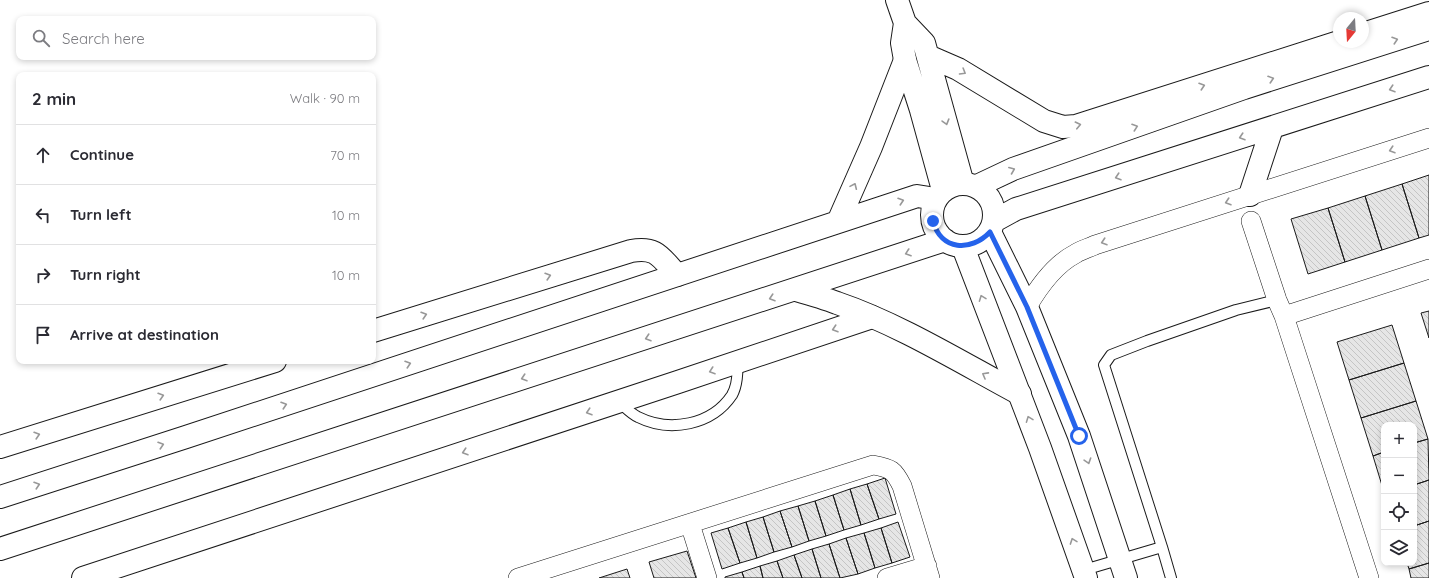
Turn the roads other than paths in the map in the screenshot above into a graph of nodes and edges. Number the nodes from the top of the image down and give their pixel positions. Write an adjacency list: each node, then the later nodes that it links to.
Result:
1 (897, 0): 3 (main road)
2 (1429, 13): 5 (main road)
3 (905, 23): 7 (main road); 8 (main road)
4 (1429, 29): 10 (main road, one-way to 4)
5 (1369, 32)
6 (1333, 44): 10 (main road)
7 (928, 56): 10 (main road, one-way to 10); 13 (main road, one-way to 13)
8 (905, 60): 13 (main road); 16 (main road, one-way to 8)
9 (1429, 77): 11 (main road, one-way to 11)
10 (1241, 81): 13 (main road, one-way to 10)
11 (1272, 128): 14 (main road); 17 (main road, one-way to 17)
12 (1429, 138): 14 (street, one-way to 14)
13 (955, 190): 16 (main road, one-way to 13); 17 (main road); 18 (main road)
14 (1250, 195): 22 (street, one-way to 22)
15 (1251, 221): 23 (street)
16 (838, 222): 20 (main road)
17 (992, 226): 18 (main road); 22 (main road)
18 (952, 243): 21 (main road, one-way to 21); 28 (main road, one-way to 18)
19 (1429, 269): 23 (street)
20 (677, 275): 25 (main road, one-way to 20); 31 (main road, one-way to 20)
21 (796, 290): 24 (main road); 34 (main road, one-way to 34)
22 (1027, 307): 35 (main road, one-way to 35)
23 (1281, 308): 33 (lane); 44 (street)
24 (872, 317): 26 (main road, one-way to 26); 28 (main road, one-way to 24)
25 (376, 330)
26 (737, 362): 29 (main road, one-way to 29); 29 (lane)
27 (265, 364): 30 (main road, one-way to 27)
28 (1020, 394): 38 (main road, one-way to 28)
29 (619, 402): 39 (main road, one-way to 39)
30 (0, 446)
31 (0, 497)
32 (690, 524): 36 (street); 37 (street); 41 (street)
33 (1162, 547): 35 (lane); 43 (lane)
34 (0, 549)
35 (1123, 569): 38 (lane)
36 (556, 572): 40 (street)
37 (928, 572): 42 (street)
38 (1085, 574)
39 (83, 578)
40 (518, 578)
41 (707, 578)
42 (887, 578)
43 (1172, 578)
44 (1369, 578)

